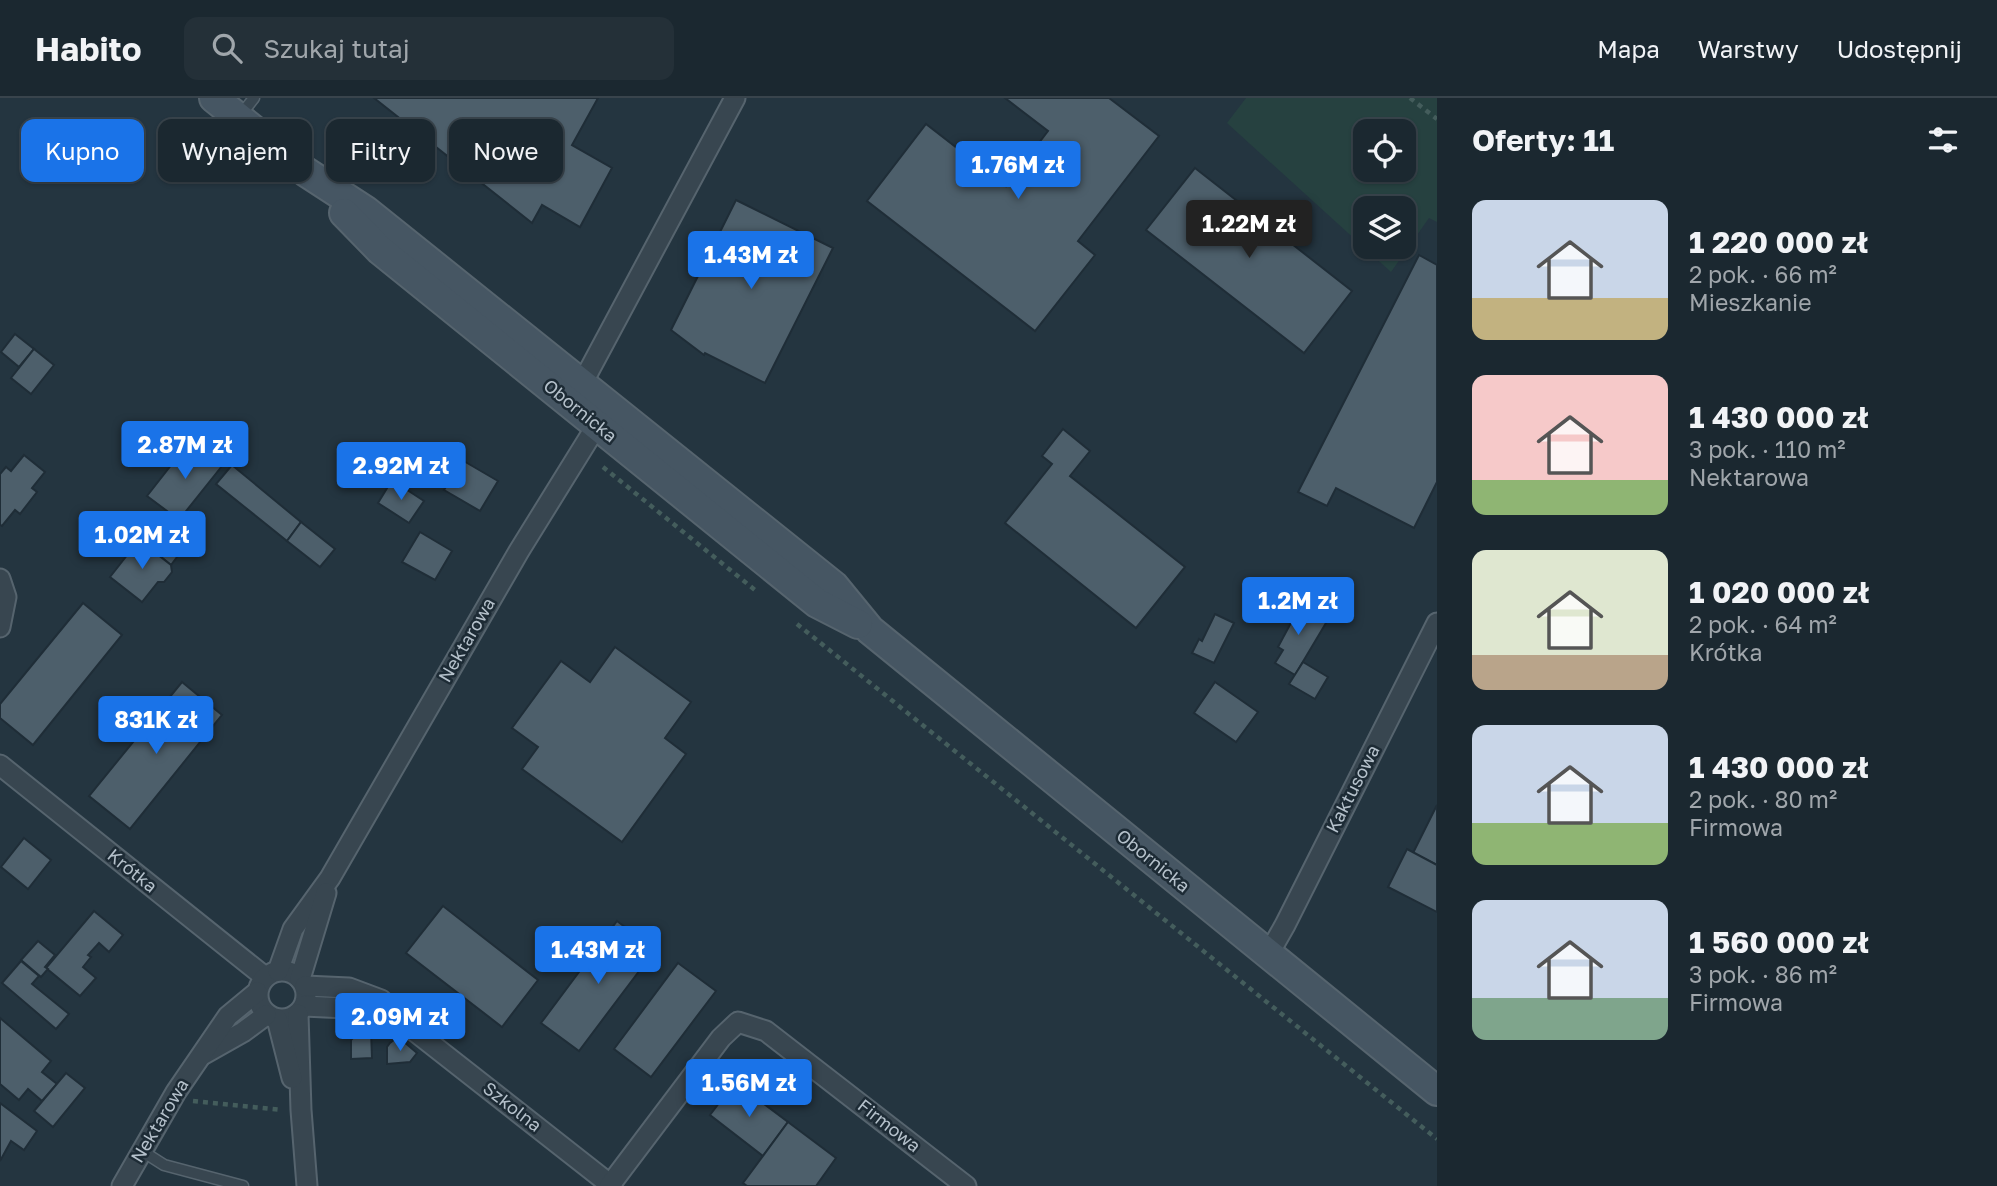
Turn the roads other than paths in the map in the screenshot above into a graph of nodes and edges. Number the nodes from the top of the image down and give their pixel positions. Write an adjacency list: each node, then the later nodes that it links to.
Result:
1 (214, 98): 3 (main road, Obornicka)
2 (736, 98): 4 (street)
3 (246, 108): 4 (main road, Obornicka)
4 (577, 394): 5 (main road, Obornicka)
5 (604, 415): 10 (street, Nektarowa); 11 (main road, Obornicka)
6 (0, 579): 8 (street)
7 (1437, 623): 11 (street, Kaktusowa)
8 (0, 627)
9 (0, 765): 12 (street, Krótka)
10 (330, 878): 12 (street, Nektarowa); 13 (street, Nektarowa)
11 (1268, 955): 16 (main road, Obornicka)
12 (266, 980): 13 (street); 14 (street); 15 (street, Nektarowa)
13 (302, 996): 14 (street); 17 (street, Nektarowa); 19 (street, Szkolna)
14 (272, 1017): 15 (street, Nektarowa); 17 (street)
15 (200, 1056): 18 (street, Nektarowa)
16 (1437, 1091)
17 (292, 1110): 22 (street)
18 (142, 1151): 20 (street, Nektarowa); 21 (lane)
19 (611, 1185): 23 (street, Firmowa)
20 (121, 1186)
21 (243, 1186)
22 (307, 1186)
23 (966, 1186)

